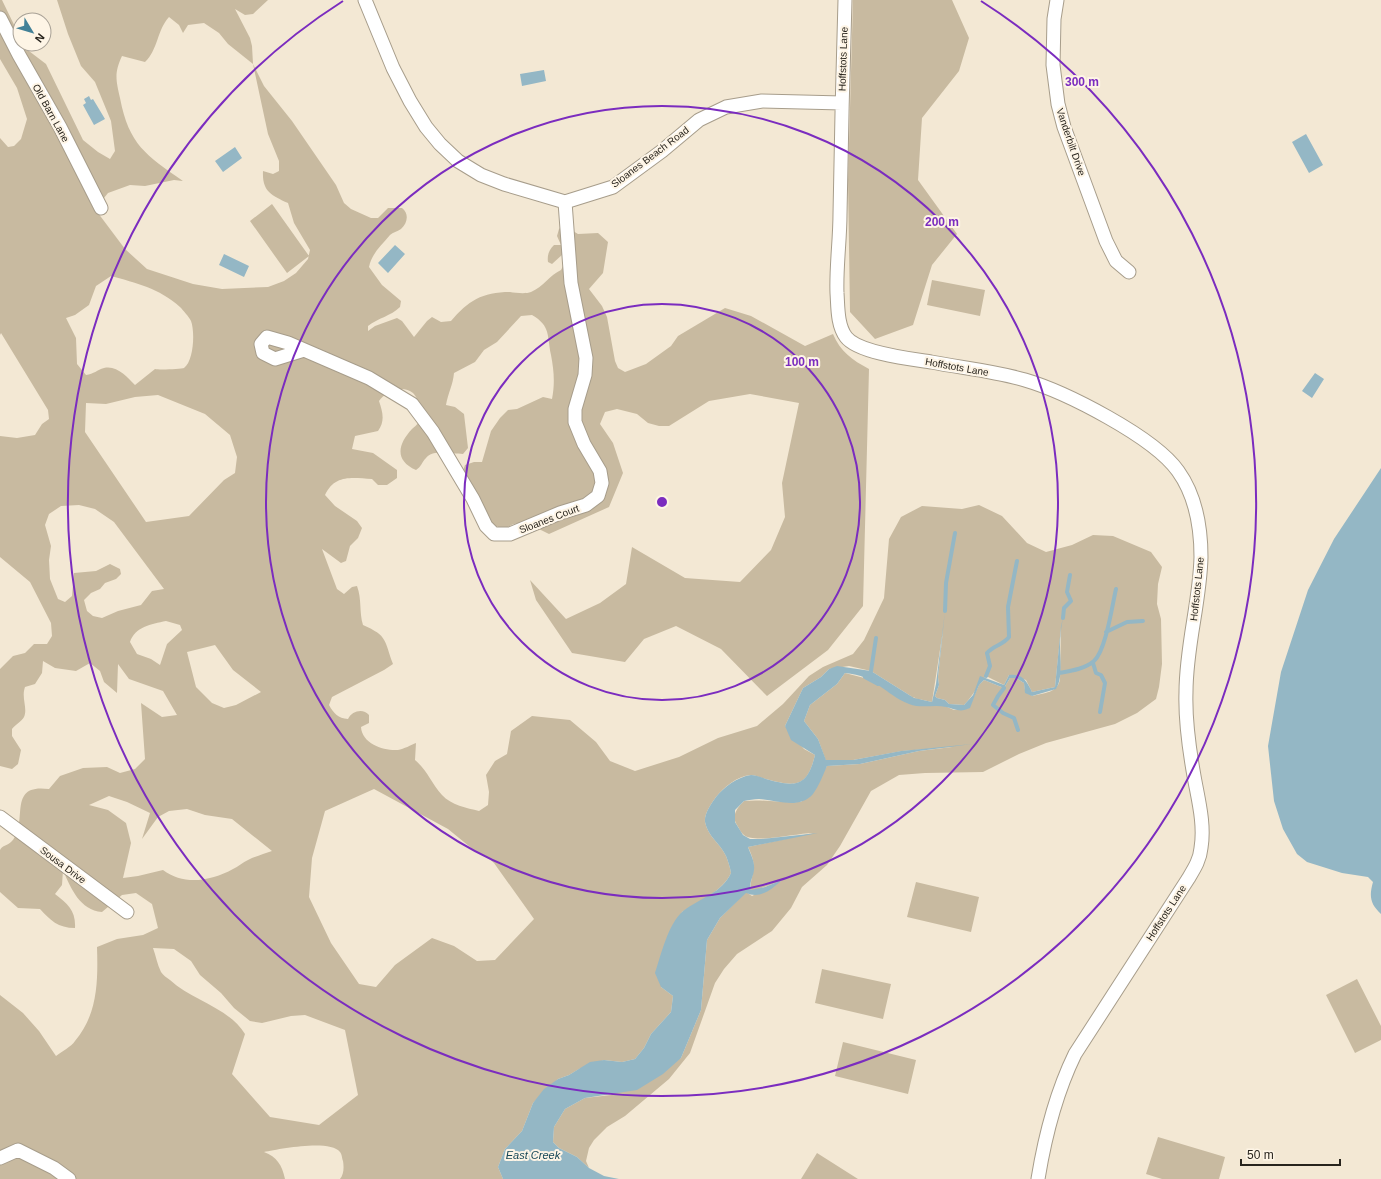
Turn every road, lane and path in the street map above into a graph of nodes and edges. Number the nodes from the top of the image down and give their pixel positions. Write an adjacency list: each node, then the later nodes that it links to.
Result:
1 (365, 0): 6 (street)
2 (845, 0): 5 (street, Hoffstots Lane)
3 (1057, 0): 8 (street, Vanderbilt Drive)
4 (0, 18): 7 (street, Old Barn Lane)
5 (842, 103): 6 (street, Sloanes Beach Road); 14 (street, Hoffstots Lane)
6 (565, 202): 9 (street, Sloanes Court)
7 (101, 208)
8 (1129, 272)
9 (304, 350)
10 (0, 817): 11 (street, Sousa Drive)
11 (127, 912)
12 (0, 1158): 13 (street)
13 (69, 1179)
14 (1038, 1179)

